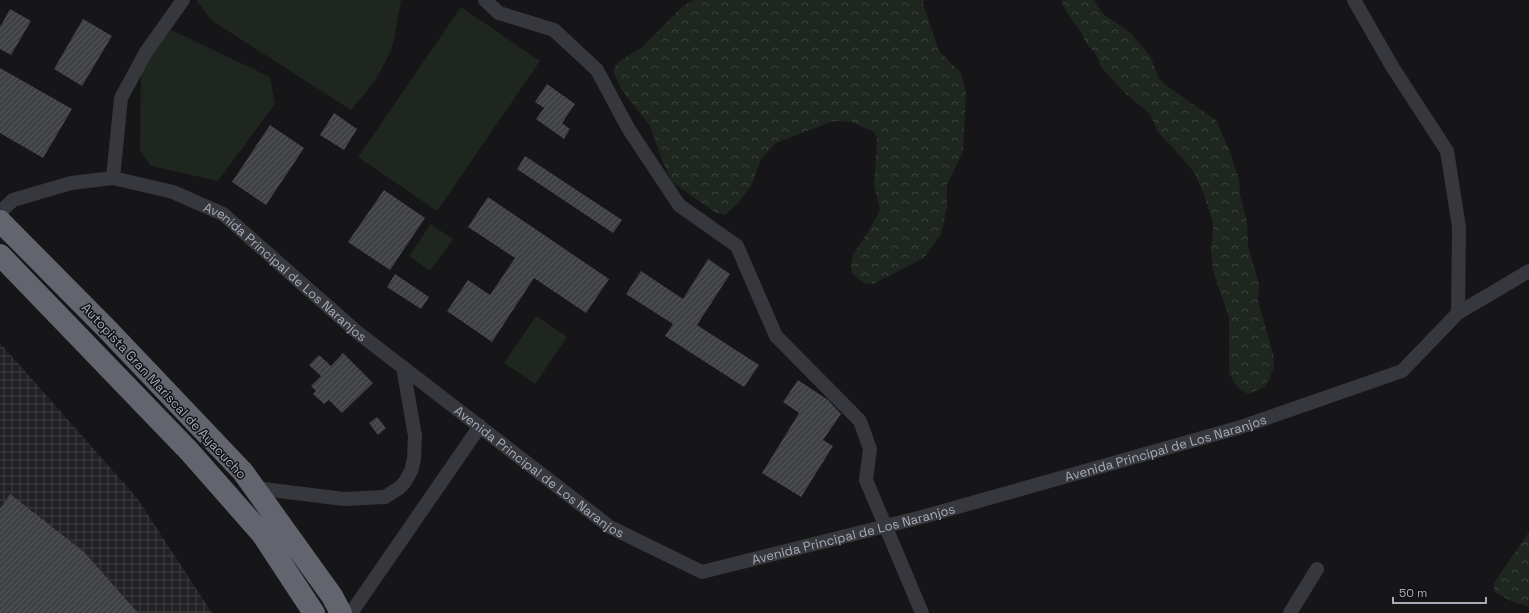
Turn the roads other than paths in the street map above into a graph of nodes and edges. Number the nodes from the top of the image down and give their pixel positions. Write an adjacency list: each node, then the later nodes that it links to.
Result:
1 (183, 0): 4 (street)
2 (485, 0): 13 (street)
3 (1354, 0): 9 (street)
4 (113, 178): 5 (street, Avenida Principal de Los Naranjos); 10 (street, Avenida Principal de Los Naranjos)
5 (0, 212)
6 (0, 221): 12 (highway, Autopista Gran Mariscal de Ayacucho)
7 (0, 254): 16 (highway, Autopista Gran Mariscal de Ayacucho)
8 (1529, 271): 9 (street, Avenida Principal de Los Naranjos)
9 (1458, 313): 13 (street, Avenida Principal de Los Naranjos)
10 (403, 367): 11 (street, Avenida Principal de Los Naranjos); 12 (street)
11 (480, 426): 13 (street, Avenida Principal de Los Naranjos); 17 (street)
12 (255, 488): 15 (highway, Autopista Gran Mariscal de Ayacucho)
13 (885, 527): 18 (street)
14 (1317, 569): 19 (street)
15 (336, 605)
16 (314, 613)
17 (351, 613)
18 (922, 613)
19 (1290, 613)

